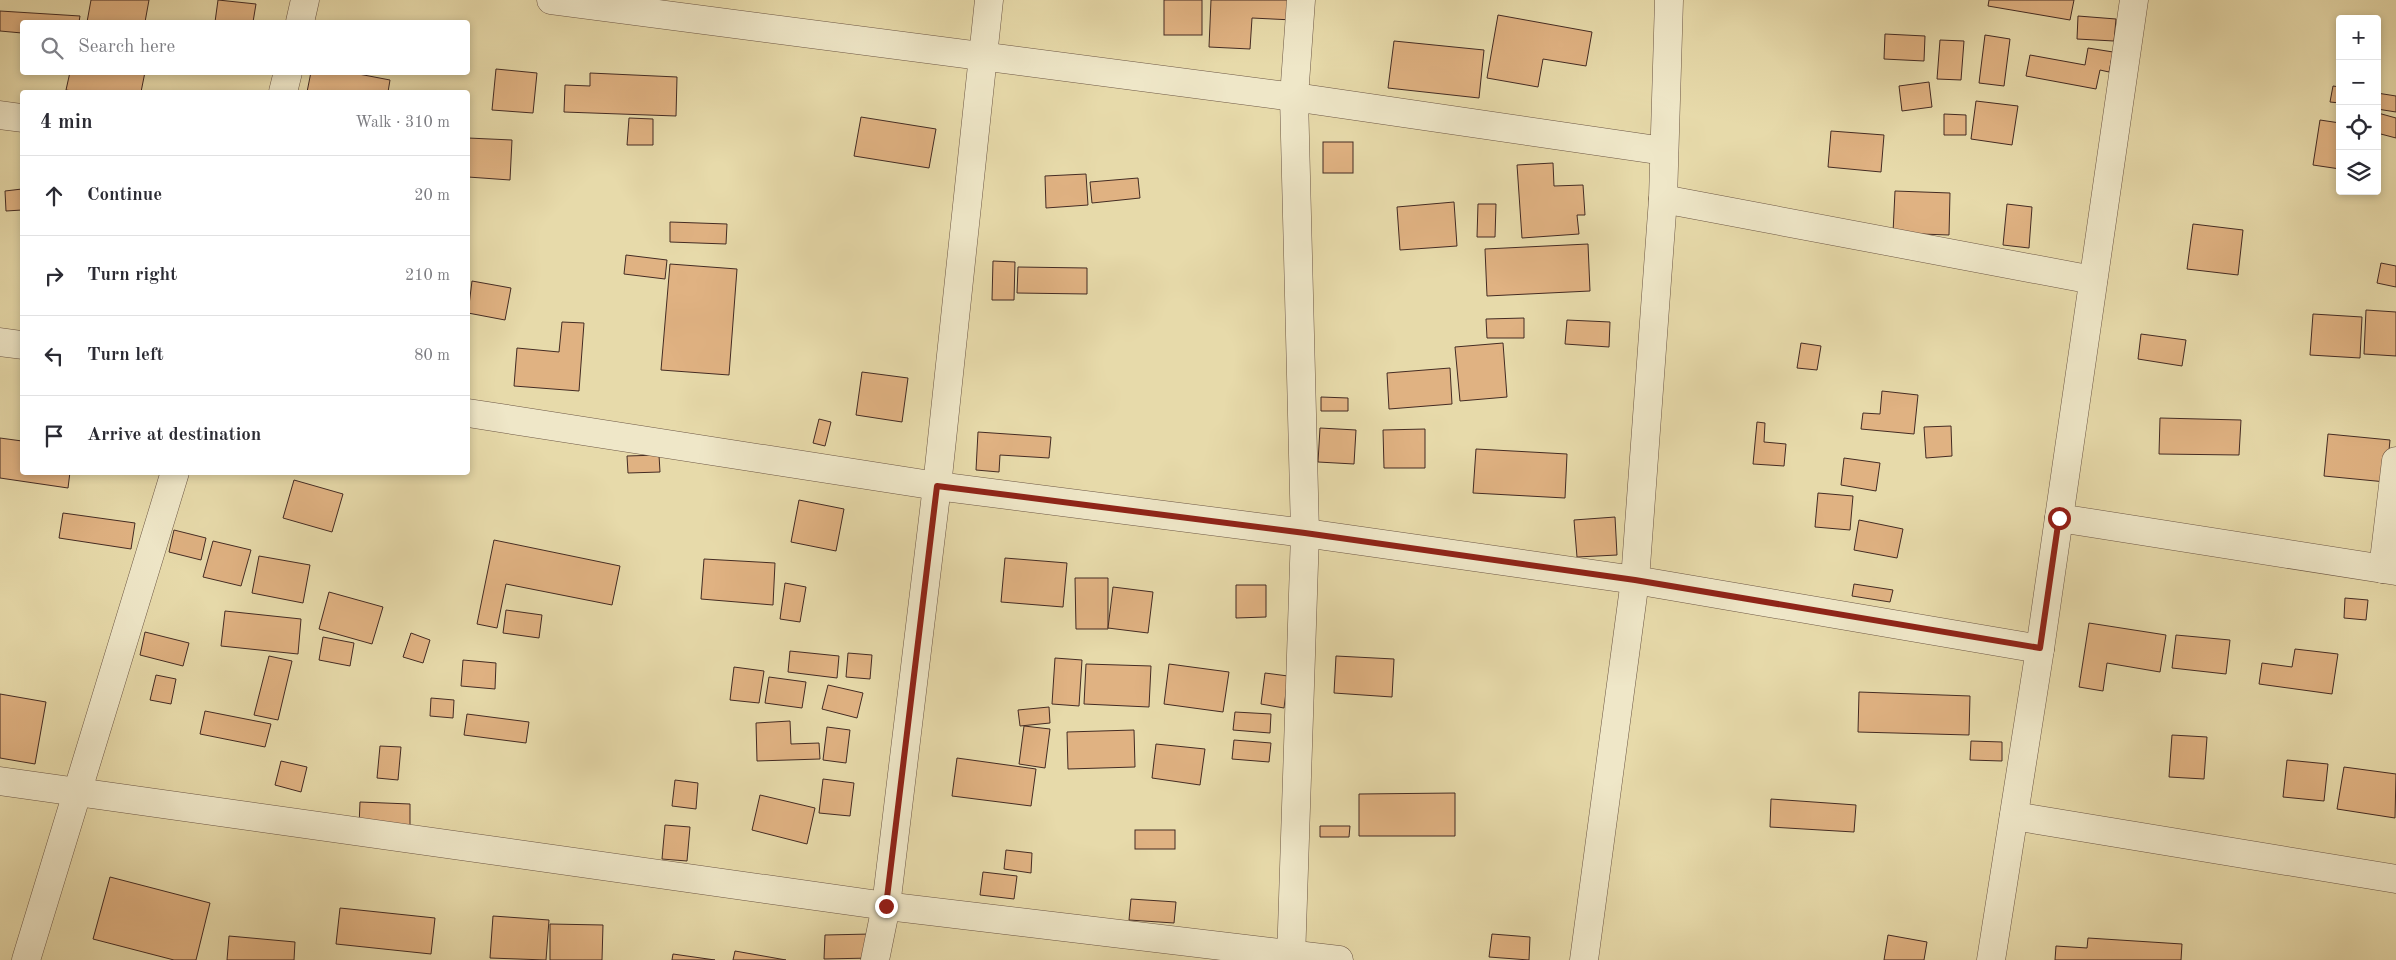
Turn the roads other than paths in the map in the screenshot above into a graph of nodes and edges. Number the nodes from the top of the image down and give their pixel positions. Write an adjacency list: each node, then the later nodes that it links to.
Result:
1 (305, 0): 7 (street)
2 (551, 0): 8 (street)
3 (988, 0): 8 (street)
4 (1301, 0): 11 (street)
5 (1669, 0): 14 (street)
6 (2134, 0): 16 (street)
7 (300, 20)
8 (982, 58): 11 (street); 22 (street)
9 (287, 75): 10 (street)
10 (284, 90)
11 (1294, 97): 14 (street); 24 (street)
12 (0, 115): 13 (street)
13 (20, 118)
14 (1664, 151): 15 (street)
15 (1663, 199): 16 (street); 26 (street)
16 (2093, 280): 23 (street)
17 (0, 342): 18 (street)
18 (20, 345)
19 (470, 413): 22 (street)
20 (2396, 461): 25 (street)
21 (174, 475): 29 (street)
22 (937, 486): 24 (street); 32 (street)
23 (2059, 518): 25 (street); 27 (street)
24 (1305, 533): 26 (street); 33 (street)
25 (2389, 570)
26 (1635, 580): 27 (street); 37 (street)
27 (2040, 648): 30 (street)
28 (0, 781): 29 (street)
29 (78, 791): 32 (street); 34 (street)
30 (2014, 816): 31 (street); 38 (street)
31 (2396, 879)
32 (886, 906): 33 (street); 35 (street)
33 (1291, 958): 36 (street)
34 (26, 960)
35 (875, 960)
36 (1339, 960)
37 (1584, 960)
38 (1990, 960)

